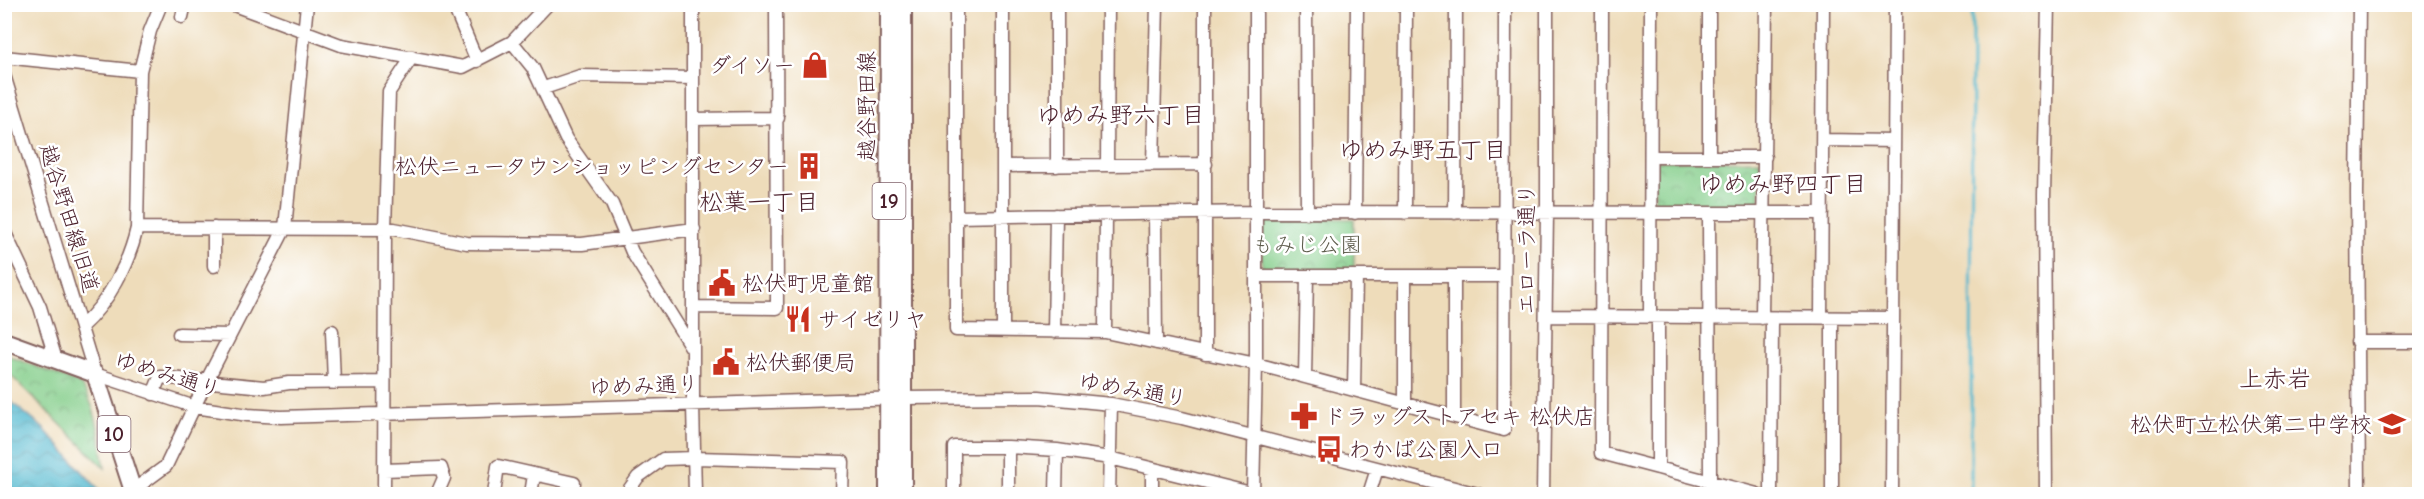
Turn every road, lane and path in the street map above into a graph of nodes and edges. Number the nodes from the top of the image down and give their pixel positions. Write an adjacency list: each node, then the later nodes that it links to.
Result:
1 (161, 4): 38 (street)
2 (185, 4): 32 (street)
3 (231, 4): 33 (street)
4 (307, 4): 33 (street)
5 (453, 4): 37 (street)
6 (548, 4): 34 (street)
7 (693, 4): 40 (street)
8 (776, 4): 42 (street)
9 (889, 4): 116 (main road, 越谷野田線 / 19)
10 (903, 4): 116 (main road, 越谷野田線 / 19)
11 (956, 4): 71 (street)
12 (1003, 4): 52 (street)
13 (1057, 4): 53 (street)
14 (1108, 4): 51 (street)
15 (1157, 4): 49 (street)
16 (1206, 4): 50 (street)
17 (1256, 4): 54 (street)
18 (1306, 4): 56 (street)
19 (1357, 4): 57 (street)
20 (1406, 4): 58 (street)
21 (1456, 4): 59 (street)
22 (1505, 4): 60 (street)
23 (1547, 4): 61 (street, エローラ通り)
24 (1602, 4): 62 (street)
25 (1651, 4): 47 (street)
26 (1709, 4): 48 (street)
27 (1766, 4): 46 (street)
28 (1823, 4): 44 (street)
29 (1895, 4): 45 (street)
30 (2048, 4): 160 (street)
31 (2359, 4): 102 (street)
32 (182, 17)
33 (304, 31): 36 (street); 74 (street)
34 (512, 42): 37 (street); 41 (street)
35 (4, 57): 38 (street)
36 (412, 57): 37 (street); 75 (street)
37 (477, 60)
38 (140, 71): 72 (street)
39 (4, 75): 94 (street, 越谷野田線旧道)
40 (693, 78): 41 (street); 43 (street)
41 (544, 88): 78 (street)
42 (778, 118): 43 (street); 86 (street)
43 (693, 119): 76 (street)
44 (1822, 140): 45 (street); 66 (street)
45 (1894, 141): 93 (street)
46 (1765, 156): 48 (street); 65 (street)
47 (1651, 157): 48 (street); 63 (street)
48 (1709, 157)
49 (1153, 164): 50 (street); 51 (street)
50 (1206, 164): 55 (street)
51 (1107, 165): 53 (street)
52 (1003, 166): 53 (street); 70 (street)
53 (1057, 166)
54 (1256, 212): 55 (street); 56 (street); 80 (street)
55 (1206, 213): 67 (street); 106 (street)
56 (1307, 213): 57 (street)
57 (1355, 213): 58 (street)
58 (1405, 213): 59 (street)
59 (1455, 213): 60 (street)
60 (1504, 213): 61 (street); 85 (street)
61 (1547, 213): 62 (street); 87 (street, エローラ通り)
62 (1602, 213): 63 (street); 88 (street)
63 (1650, 213): 64 (street); 89 (street)
64 (1709, 213): 65 (street); 90 (street)
65 (1764, 213): 66 (street); 91 (street)
66 (1822, 213): 92 (street)
67 (1155, 214): 69 (street); 104 (street)
68 (1056, 215): 69 (street); 70 (street); 97 (street)
69 (1107, 215): 98 (street)
70 (1003, 216): 71 (street); 96 (street)
71 (956, 217): 96 (street)
72 (137, 228): 73 (street); 94 (street)
73 (214, 228): 74 (street); 79 (street)
74 (285, 228): 75 (street); 100 (street)
75 (385, 229): 78 (street); 112 (street)
76 (694, 229): 78 (street); 86 (street)
77 (4, 231): 107 (street)
78 (627, 239): 105 (street)
79 (214, 266)
80 (1256, 276): 81 (street); 108 (street)
81 (1306, 276): 82 (street); 110 (street)
82 (1356, 276): 83 (street); 114 (street)
83 (1405, 276): 84 (street); 118 (street)
84 (1454, 276): 85 (street); 122 (street)
85 (1504, 276): 122 (street)
86 (693, 307): 105 (street)
87 (1546, 316): 88 (street); 154 (street, エローラ通り)
88 (1601, 316): 89 (street); 128 (street)
89 (1654, 317): 90 (street); 128 (street)
90 (1711, 317): 91 (street); 133 (street)
91 (1767, 318): 92 (street); 157 (street)
92 (1827, 318): 93 (street); 158 (street)
93 (1893, 318): 159 (street)
94 (81, 327): 109 (street, 越谷野田線旧道)
95 (332, 331): 113 (street)
96 (1003, 331): 97 (street)
97 (1054, 332): 98 (street)
98 (1105, 332): 104 (street)
99 (178, 334): 100 (street)
100 (230, 335): 111 (street)
101 (4, 342): 107 (main road)
102 (2357, 342): 103 (street); 161 (street)
103 (2420, 342)
104 (1156, 343): 106 (street)
105 (693, 351): 119 (street)
106 (1205, 354): 108 (street)
107 (57, 360): 109 (main road)
108 (1256, 364): 110 (street); 123 (street)
109 (95, 374): 115 (street, ゆめみ通り); 135 (main road, 10)
110 (1305, 377): 114 (street)
111 (206, 382): 113 (street); 115 (street); 120 (street)
112 (384, 382): 113 (street); 121 (street)
113 (334, 383)
114 (1354, 390): 118 (street)
115 (153, 394): 120 (street, ゆめみ通り)
116 (895, 398): 117 (street, ゆめみ通り); 119 (street, ゆめみ通り); 145 (main road, 越谷野田線 / 19); 146 (main road, 越谷野田線 / 19)
117 (1111, 404): 123 (street, ゆめみ通り); 127 (street)
118 (1405, 404): 122 (street)
119 (693, 405): 121 (street, ゆめみ通り); 126 (street)
120 (195, 407): 121 (street, ゆめみ通り); 135 (street)
121 (384, 414): 131 (street)
122 (1454, 416)
123 (1255, 437): 130 (street, ゆめみ通り); 136 (street)
124 (1008, 447): 125 (street); 147 (street); 148 (street)
125 (1057, 450): 127 (street); 149 (street)
126 (694, 458): 142 (street); 143 (street); 144 (street)
127 (1110, 458): 129 (street); 150 (street)
128 (1658, 468): 133 (street)
129 (1152, 469): 134 (street); 151 (street)
130 (1377, 469): 152 (street); 153 (street, ゆめみ通り)
131 (384, 470): 137 (street); 138 (street)
132 (534, 475): 139 (street); 140 (street); 141 (street)
133 (1707, 481): 155 (street); 156 (street)
134 (1205, 488): 136 (street)
135 (133, 493)
136 (1254, 494)
137 (384, 495)
138 (437, 495)
139 (494, 495)
140 (531, 495)
141 (572, 495)
142 (626, 495)
143 (695, 495)
144 (842, 495)
145 (888, 495)
146 (903, 495)
147 (954, 495)
148 (1008, 495)
149 (1056, 495)
150 (1109, 495)
151 (1152, 495)
152 (1369, 495)
153 (1478, 495)
154 (1543, 495)
155 (1704, 495)
156 (1757, 495)
157 (1771, 495)
158 (1832, 495)
159 (1892, 495)
160 (2046, 495)
161 (2359, 495)

